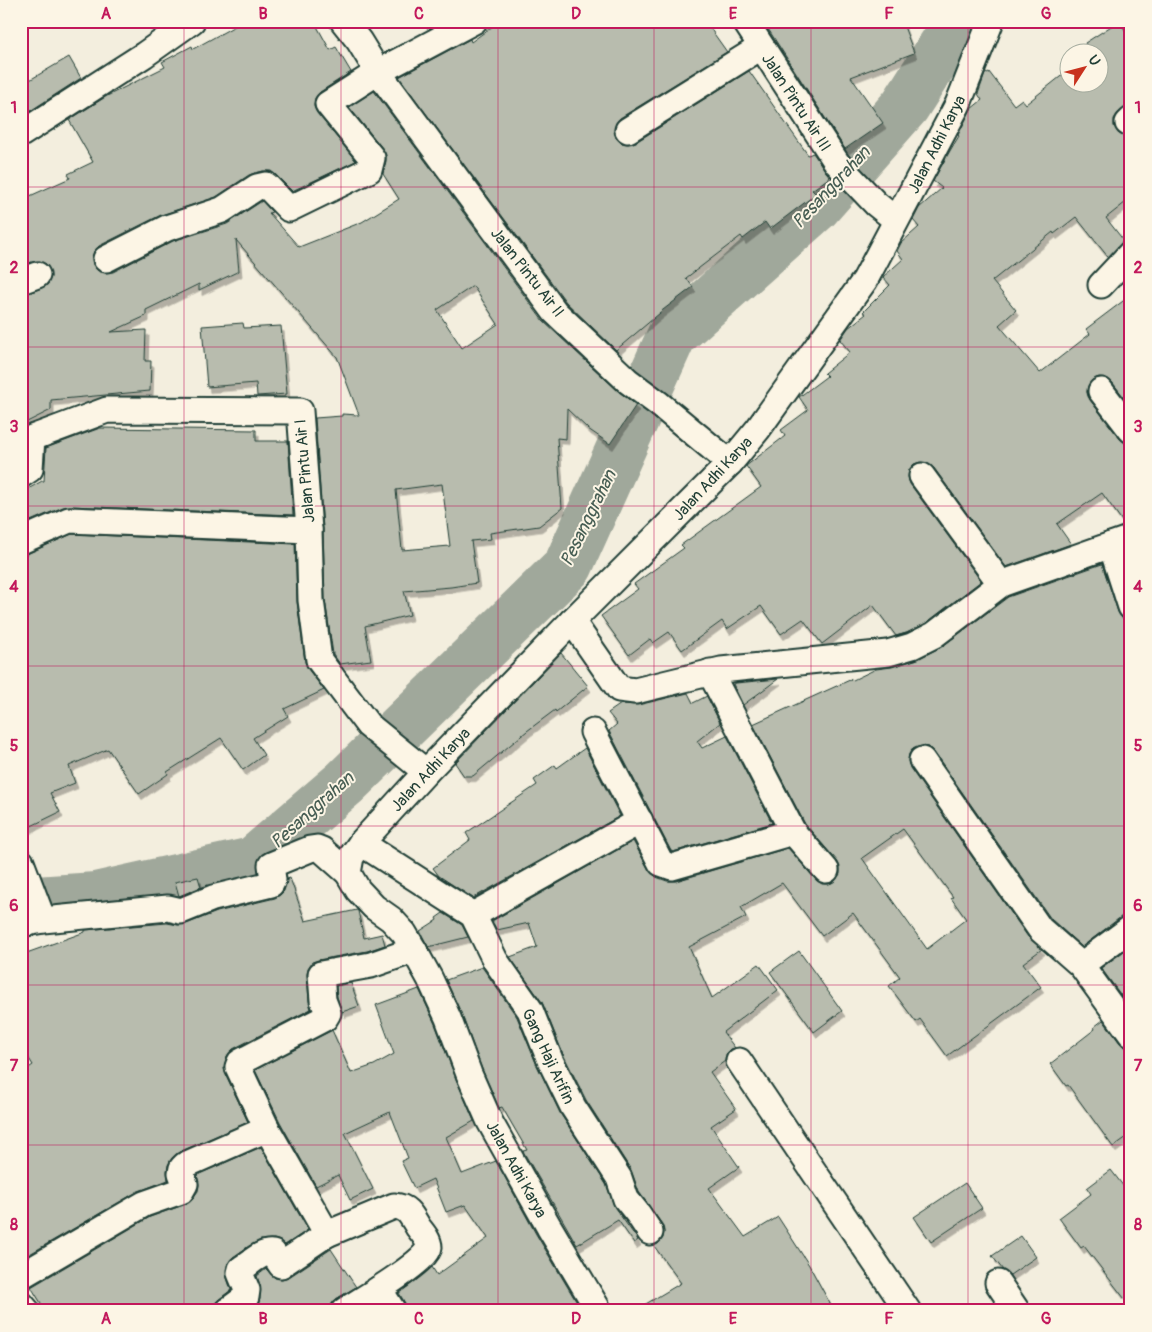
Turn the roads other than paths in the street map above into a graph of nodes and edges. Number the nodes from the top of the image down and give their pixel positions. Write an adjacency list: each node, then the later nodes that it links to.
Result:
1 (192, 21): 9 (street)
2 (343, 21): 7 (street, Jalan Pintu Air II)
3 (474, 21): 7 (street)
4 (745, 21): 6 (street, Jalan Pintu Air III)
5 (991, 21): 10 (street, Jalan Adhi Karya)
6 (761, 47): 8 (street); 10 (street, Jalan Pintu Air III)
7 (378, 72): 12 (street); 16 (street, Jalan Pintu Air II)
8 (628, 130)
9 (21, 134)
10 (896, 220): 16 (street, Jalan Adhi Karya)
11 (1131, 253): 13 (street)
12 (106, 259)
13 (1101, 285)
14 (1101, 391): 15 (street)
15 (1131, 430)
16 (730, 463): 24 (street, Jalan Adhi Karya)
17 (21, 475): 19 (street, Jalan Pintu Air I)
18 (922, 476): 22 (street)
19 (309, 530): 20 (street); 28 (street, Jalan Pintu Air I)
20 (21, 541)
21 (1121, 542): 22 (street); 23 (street)
22 (1001, 584): 25 (street)
23 (1131, 608)
24 (572, 620): 25 (street); 28 (street, Jalan Adhi Karya)
25 (710, 672): 30 (street)
26 (593, 732): 29 (street)
27 (922, 760): 39 (street)
28 (426, 772): 31 (street, Jalan Adhi Karya)
29 (640, 821): 30 (street); 35 (street)
30 (794, 832): 33 (street)
31 (361, 843): 34 (street, Jalan Adhi Karya); 35 (street)
32 (22, 863): 36 (street)
33 (826, 870)
34 (348, 873): 36 (street, Jalan Adhi Karya); 38 (street, Jalan Adhi Karya)
35 (473, 915): 43 (street, Gang Haji Arifin)
36 (36, 921)
37 (1131, 928): 39 (street)
38 (414, 950): 42 (street); 53 (street, Jalan Adhi Karya)
39 (1081, 965): 40 (street)
40 (1131, 1034)
41 (739, 1061): 54 (street)
42 (267, 1129): 44 (street); 45 (street)
43 (650, 1232)
44 (328, 1234): 47 (street); 50 (street)
45 (21, 1276)
46 (998, 1283): 55 (street)
47 (380, 1289): 51 (street); 52 (street)
48 (21, 1304): 49 (street)
49 (27, 1311)
50 (227, 1311)
51 (344, 1311)
52 (393, 1311)
53 (599, 1311)
54 (908, 1311)
55 (1017, 1311)

